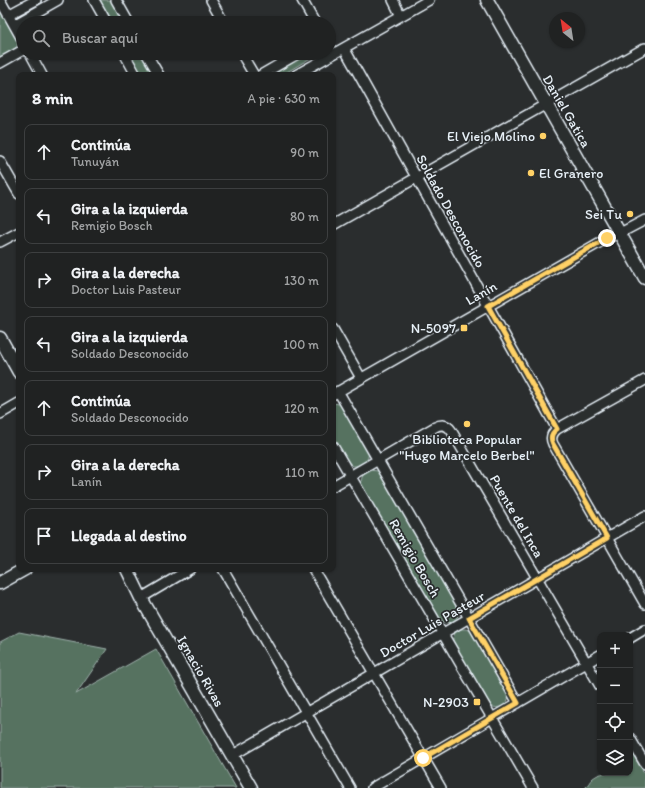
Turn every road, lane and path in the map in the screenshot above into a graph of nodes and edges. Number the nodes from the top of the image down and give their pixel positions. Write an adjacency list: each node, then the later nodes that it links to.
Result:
1 (0, 0): 11 (street)
2 (36, 0): 11 (street)
3 (58, 0): 12 (street)
4 (94, 0): 13 (street)
5 (116, 0): 14 (street)
6 (211, 0): 15 (street)
7 (302, 0): 16 (street)
8 (393, 0): 17 (street)
9 (429, 0): 17 (street)
10 (487, 0): 37 (main road, Daniel Gatica)
11 (8, 15): 18 (street)
12 (30, 16)
13 (103, 16)
14 (125, 16)
15 (220, 16)
16 (311, 16)
17 (401, 16): 20 (street)
18 (14, 25): 19 (street)
19 (16, 29)
20 (344, 48): 22 (street); 39 (street, Soldado Desconocido)
21 (645, 48): 37 (street)
22 (336, 50)
23 (16, 54): 30 (street)
24 (34, 60): 31 (street)
25 (128, 60): 32 (street)
26 (150, 60): 33 (street)
27 (245, 60): 34 (street)
28 (287, 60): 35 (street)
29 (318, 60): 36 (street)
30 (0, 63)
31 (40, 72)
32 (134, 72)
33 (157, 72)
34 (252, 72)
35 (266, 72)
36 (300, 72)
37 (546, 104): 39 (street); 43 (main road, Daniel Gatica)
38 (0, 161): 40 (street)
39 (416, 178): 42 (street); 47 (street, Soldado Desconocido)
40 (16, 189)
41 (645, 220): 43 (street, Lanín)
42 (336, 223)
43 (620, 233): 46 (main road, Daniel Gatica); 47 (street, Lanín)
44 (16, 234): 45 (street)
45 (0, 242)
46 (645, 278)
47 (488, 306): 51 (street, Lanín); 56 (street, Soldado Desconocido)
48 (336, 334): 51 (street)
49 (0, 338): 50 (main road)
50 (16, 367)
51 (361, 378): 53 (street, Lanín)
52 (645, 380): 56 (street)
53 (336, 393): 58 (street, Remigio Bosch)
54 (16, 405): 55 (street)
55 (0, 414)
56 (554, 432): 62 (street, Soldado Desconocido)
57 (336, 451): 59 (street, Remigio Bosch)
58 (378, 460): 59 (street); 68 (street, Puente del Inca); 72 (street, Remigio Bosch)
59 (350, 476): 60 (street); 74 (street, Remigio Bosch)
60 (336, 484)
61 (645, 516): 62 (street, Doctor Luis Pasteur)
62 (607, 538): 68 (street, Doctor Luis Pasteur); 71 (street, Soldado Desconocido)
63 (20, 572): 69 (main road)
64 (128, 572): 70 (main road, Ignacio Rivas)
65 (185, 572): 70 (street)
66 (225, 572): 81 (street)
67 (315, 572): 78 (street)
68 (538, 579): 72 (street, Doctor Luis Pasteur); 77 (street, Puente del Inca)
69 (0, 583)
70 (141, 598): 84 (main road, Ignacio Rivas)
71 (645, 604)
72 (469, 618): 74 (street, Doctor Luis Pasteur); 80 (street, Remigio Bosch)
73 (645, 629): 75 (street)
74 (442, 634): 78 (street, Doctor Luis Pasteur); 82 (street, Remigio Bosch)
75 (633, 636)
76 (597, 657): 77 (street)
77 (587, 663): 79 (street, Puente del Inca); 80 (street)
78 (374, 674): 81 (street, Doctor Luis Pasteur); 85 (street)
79 (597, 681)
80 (518, 703): 82 (street)
81 (306, 713): 84 (street, Doctor Luis Pasteur); 88 (street)
82 (492, 718): 85 (street); 91 (street, Remigio Bosch)
83 (631, 740): 86 (street)
84 (233, 755): 87 (main road, Ignacio Rivas)
85 (423, 758): 89 (street); 90 (street)
86 (645, 764)
87 (251, 788)
88 (350, 788)
89 (372, 788)
90 (440, 788)
91 (533, 788)

